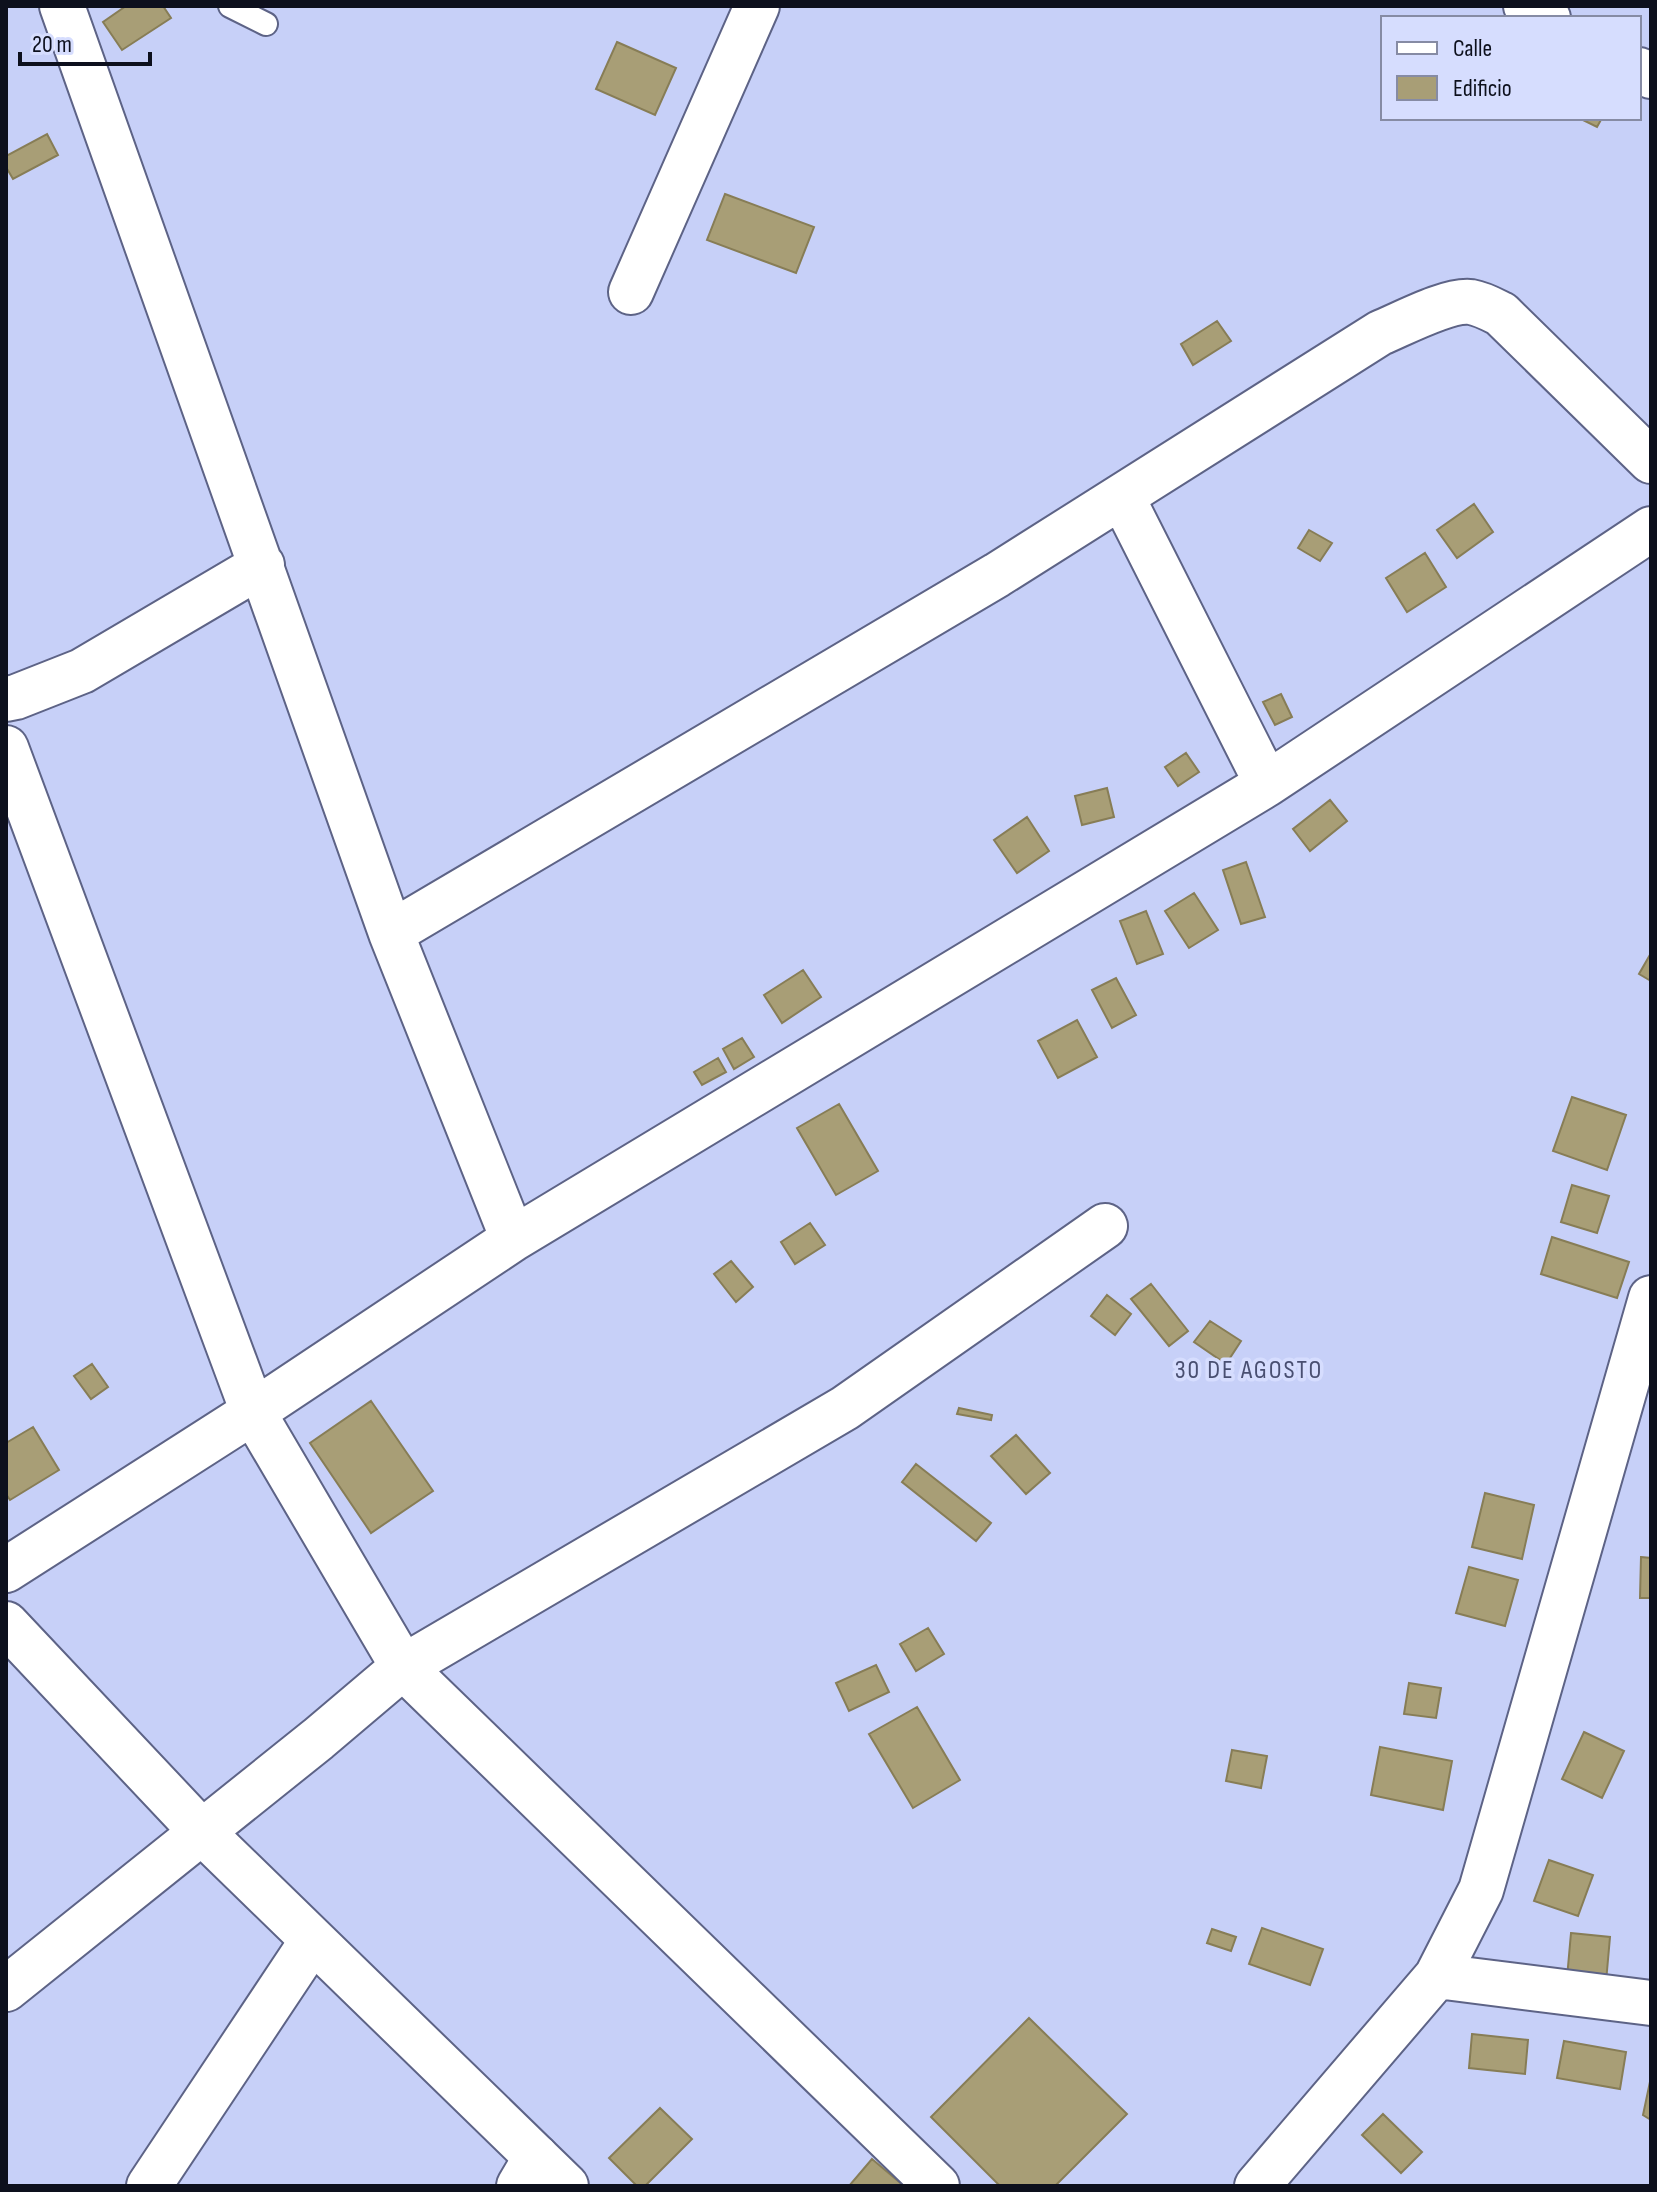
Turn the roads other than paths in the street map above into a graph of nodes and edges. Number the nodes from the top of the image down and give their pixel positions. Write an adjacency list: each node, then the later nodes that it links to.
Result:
1 (62, 6): 9 (street)
2 (230, 6): 4 (lane)
3 (757, 6): 5 (street)
4 (266, 24)
5 (631, 292)
6 (1651, 461): 7 (street)
7 (1122, 497): 12 (street); 13 (street)
8 (1651, 529): 12 (street)
9 (262, 565): 10 (street); 13 (street)
10 (6, 699)
11 (6, 748): 17 (street)
12 (1267, 784): 15 (street)
13 (391, 933): 15 (street)
14 (1105, 1226): 20 (street)
15 (513, 1239): 17 (street)
16 (1651, 1298): 23 (street)
17 (253, 1412): 18 (street); 20 (street)
18 (6, 1570)
19 (6, 1624): 21 (street)
20 (403, 1667): 21 (street); 28 (street)
21 (201, 1831): 22 (street); 24 (street)
22 (312, 1941): 26 (street); 27 (street)
23 (1437, 1976): 25 (street); 29 (street)
24 (6, 1989)
25 (1651, 2003)
26 (540, 2176)
27 (149, 2186)
28 (937, 2186)
29 (1257, 2186)

